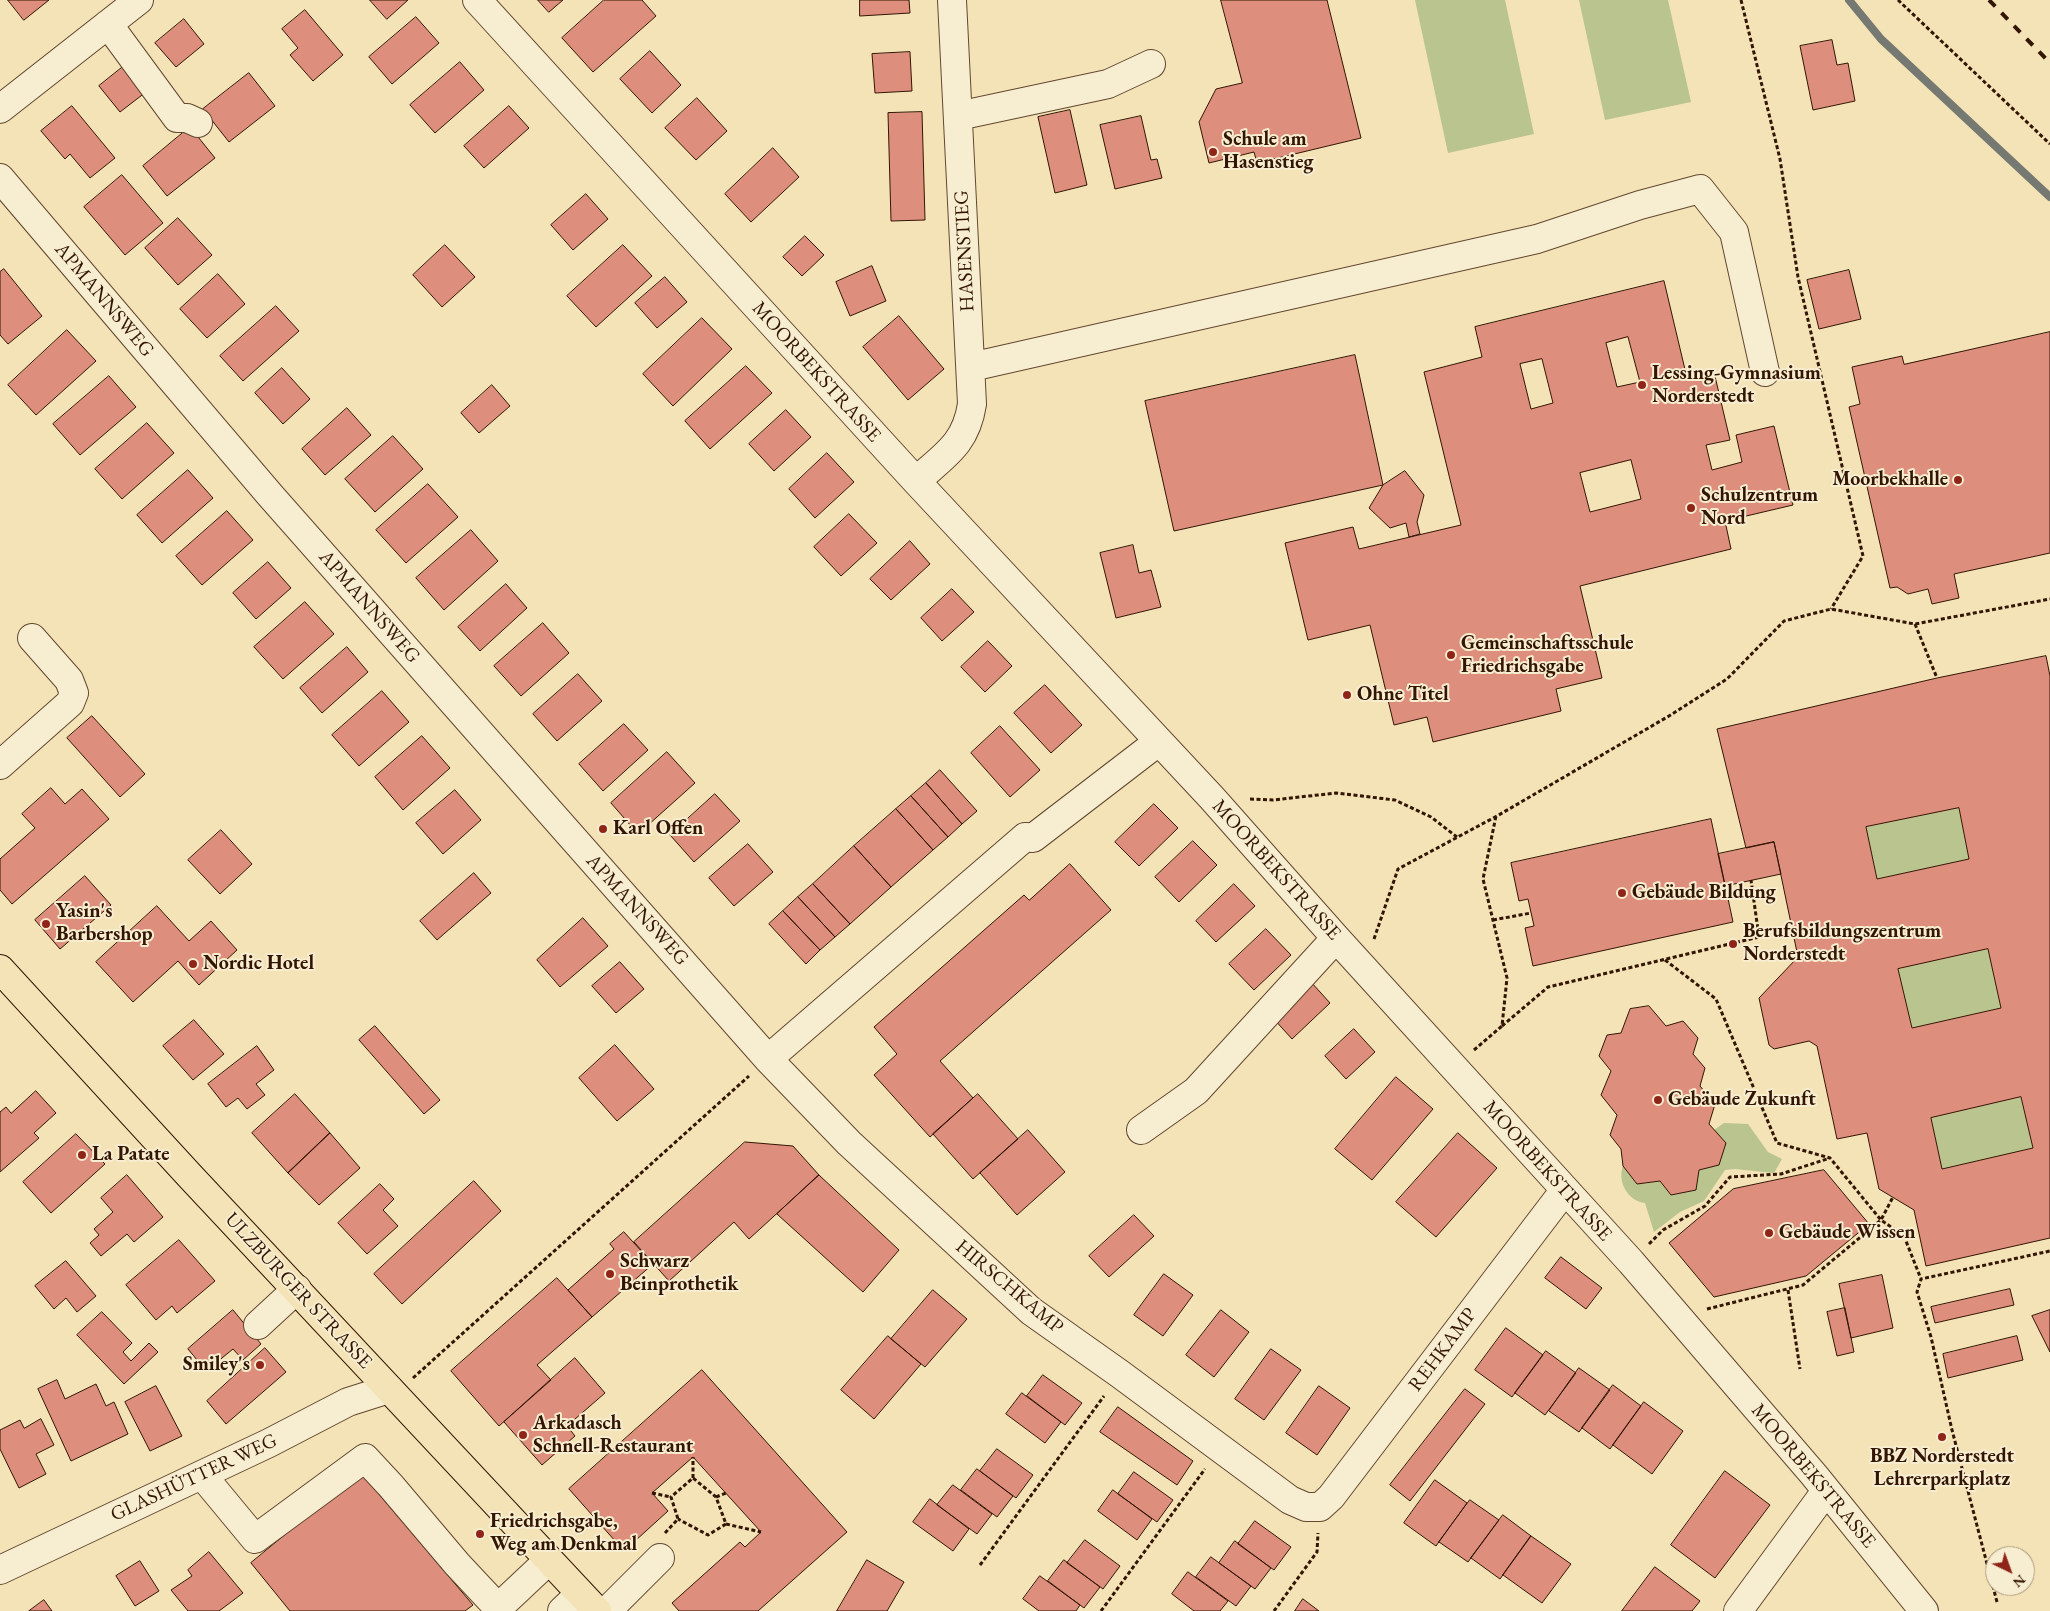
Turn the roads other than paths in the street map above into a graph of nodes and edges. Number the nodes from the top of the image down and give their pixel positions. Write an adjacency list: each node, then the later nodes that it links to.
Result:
1 (139, 0): 4 (street)
2 (477, 0): 12 (street, MOORBEKSTRASSE)
3 (952, 0): 7 (street, HASENSTIEG)
4 (108, 24): 6 (street); 8 (street)
5 (1151, 64): 7 (street)
6 (0, 108)
7 (958, 116): 10 (street, HASENSTIEG)
8 (198, 123)
9 (0, 178): 18 (street, APMANNSWEG)
10 (971, 367): 11 (street); 12 (street, HASENSTIEG)
11 (1766, 372)
12 (916, 482): 14 (street, MOORBEKSTRASSE)
13 (32, 638): 15 (street)
14 (1158, 742): 16 (street, MOORBEKSTRASSE); 19 (street)
15 (0, 765)
16 (1344, 946): 20 (street); 21 (street, MOORBEKSTRASSE)
17 (0, 969): 22 (main road, ULZBURGER STRASSE)
18 (743, 1030): 19 (street, HIRSCHKAMP)
19 (768, 1059): 27 (street, HIRSCHKAMP)
20 (1141, 1130)
21 (1564, 1191): 26 (street, MOORBEKSTRASSE); 27 (street, REHKAMP)
22 (297, 1289): 23 (street); 24 (main road, ULZBURGER STRASSE)
23 (258, 1325)
24 (389, 1389): 25 (street, GLASHÜTTER WEG); 29 (main road, ULZBURGER STRASSE)
25 (202, 1475): 30 (street, GLASHÜTTER WEG); 32 (street)
26 (1826, 1491): 34 (street); 35 (street, MOORBEKSTRASSE)
27 (1313, 1507)
28 (661, 1547): 33 (street)
29 (549, 1560): 31 (main road, ULZBURGER STRASSE); 32 (street)
30 (0, 1570)
31 (580, 1605)
32 (500, 1609)
33 (606, 1611)
34 (1738, 1611)
35 (1924, 1611)

